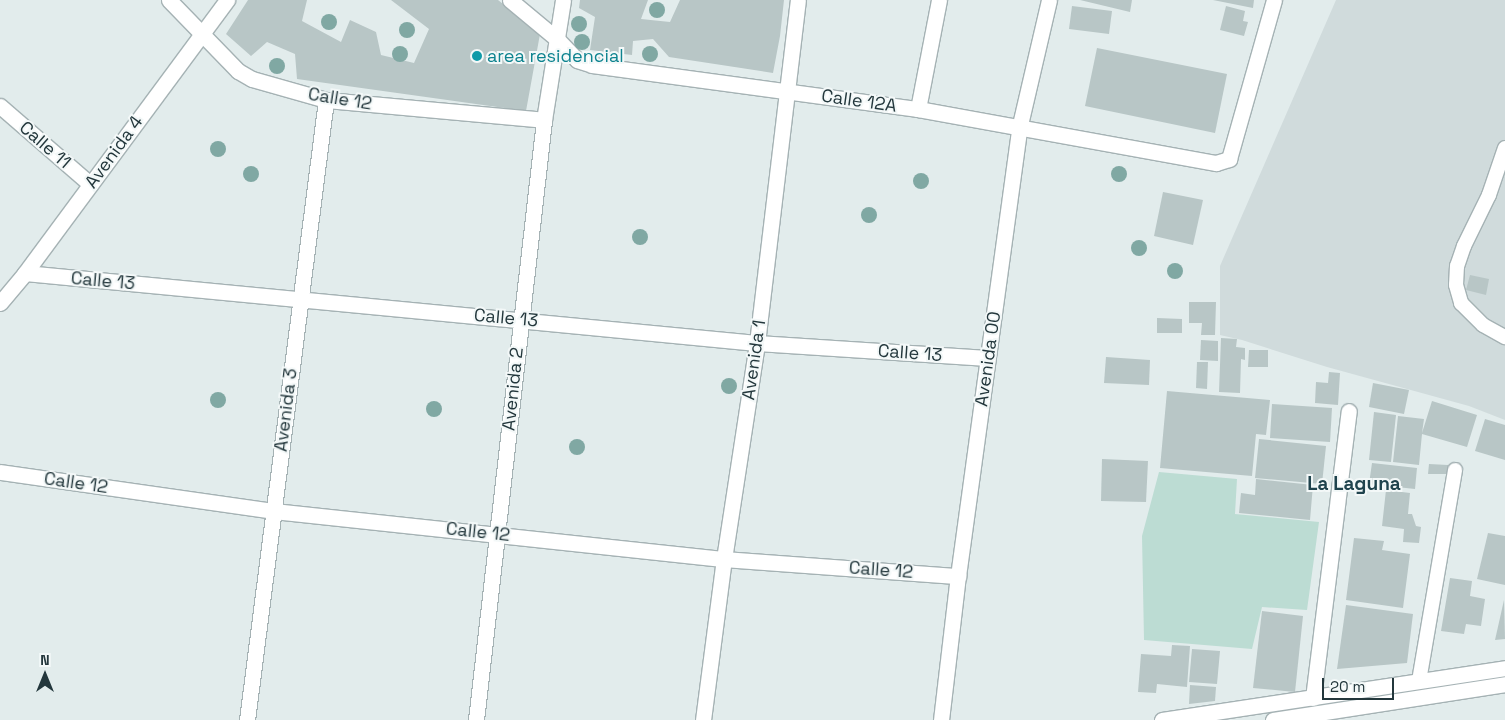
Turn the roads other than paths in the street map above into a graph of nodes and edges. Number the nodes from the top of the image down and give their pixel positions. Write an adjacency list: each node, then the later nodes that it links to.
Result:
1 (169, 0): 9 (street, Calle 12)
2 (227, 0): 9 (street, Avenida 4)
3 (510, 0): 10 (street, Calle 12A)
4 (563, 0): 10 (street, Avenida 2)
5 (798, 0): 11 (street, Avenida 1)
6 (939, 0): 14 (street)
7 (1049, 0): 16 (street, Avenida 00)
8 (1274, 0): 16 (street, Calle 12A)
9 (202, 33): 12 (street, Calle 12); 18 (street, Avenida 4)
10 (557, 40): 11 (street, Calle 12A); 15 (street, Avenida 2)
11 (786, 91): 14 (street, Calle 12A); 24 (street, Avenida 1)
12 (326, 100): 15 (street, Calle 12); 20 (street, Avenida 3)
13 (0, 106): 18 (street, Calle 11)
14 (918, 109): 16 (street, Calle 12A)
15 (544, 120): 22 (street, Avenida 2)
16 (1019, 129): 25 (street, Avenida 00)
17 (1505, 148): 23 (lane)
18 (90, 184): 19 (street, Avenida 4)
19 (25, 273): 20 (street, Calle 13); 21 (street, Avenida 4)
20 (300, 299): 22 (street, Calle 13); 29 (street, Avenida 3)
21 (0, 303)
22 (521, 319): 24 (street, Calle 13); 30 (street, Avenida 2)
23 (1505, 337)
24 (757, 343): 25 (street, Calle 13); 31 (street, Avenida 1)
25 (988, 358): 32 (street, Avenida 00)
26 (1349, 411): 36 (street)
27 (1455, 470): 34 (lane)
28 (0, 472): 29 (street, Calle 12)
29 (274, 511): 30 (street, Calle 12); 37 (street, Avenida 3)
30 (497, 534): 31 (street, Calle 12); 38 (street, Avenida 2)
31 (724, 559): 32 (street, Calle 12); 39 (street, Avenida 1)
32 (958, 576): 40 (street, Avenida 00)
33 (1505, 668): 34 (street)
34 (1419, 681): 36 (street)
35 (1505, 684): 42 (street)
36 (1314, 698): 41 (street)
37 (247, 720)
38 (476, 720)
39 (703, 720)
40 (942, 720)
41 (1162, 720)
42 (1274, 720)

